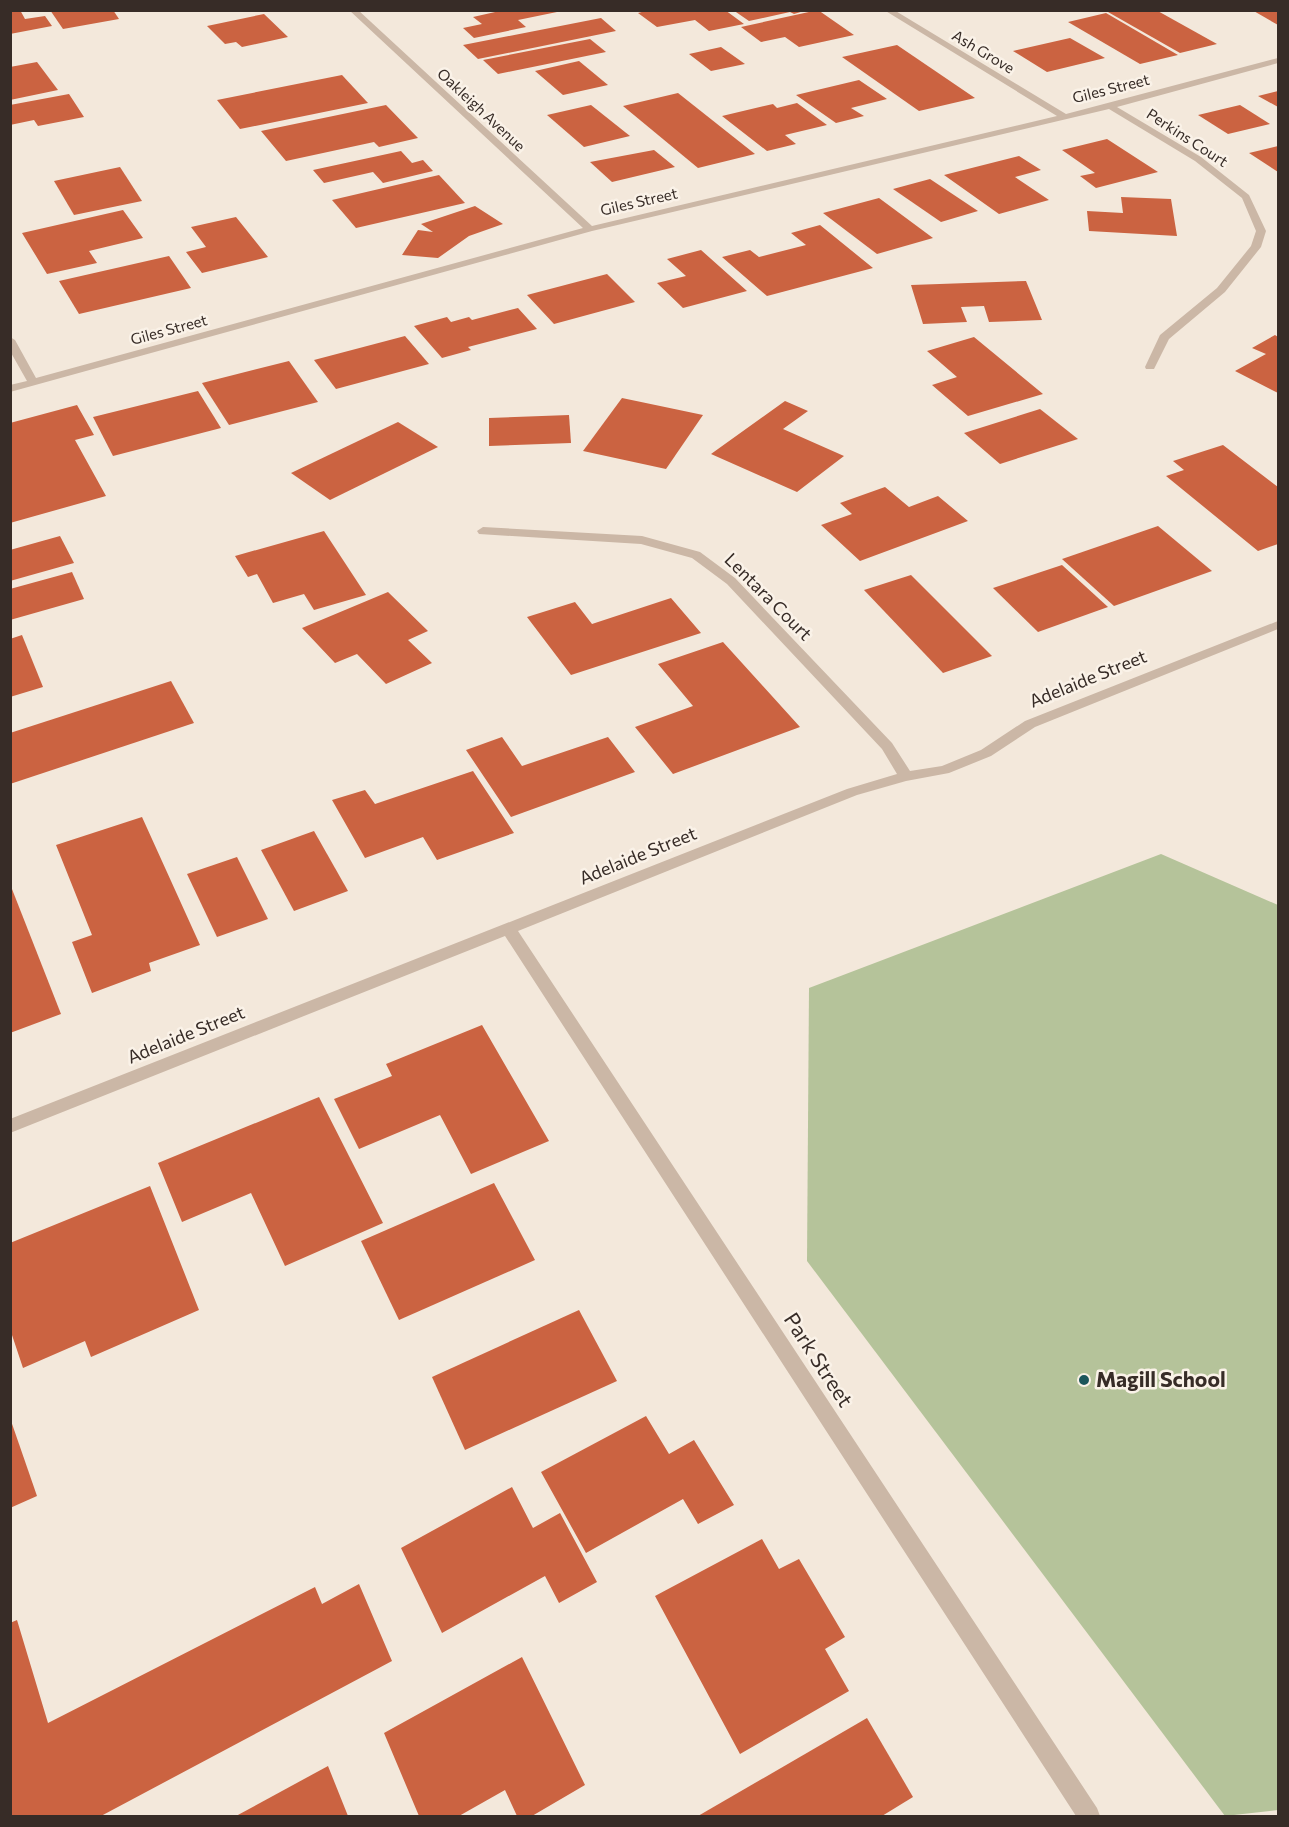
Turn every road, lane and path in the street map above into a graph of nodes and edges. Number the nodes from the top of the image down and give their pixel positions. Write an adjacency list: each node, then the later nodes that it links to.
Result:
1 (353, 10): 6 (street, Oakleigh Avenue)
2 (888, 10): 5 (street, Ash Grove)
3 (1278, 61): 4 (street, Giles Street)
4 (1110, 106): 5 (street, Giles Street); 8 (street, Perkins Court)
5 (1064, 116): 6 (street, Giles Street)
6 (590, 229): 9 (street, Giles Street)
7 (10, 340): 9 (street)
8 (1149, 367)
9 (33, 383): 10 (street, Giles Street)
10 (10, 389)
11 (483, 531): 13 (street, Lentara Court)
12 (1278, 625): 13 (street, Adelaide Street)
13 (906, 776): 14 (street, Adelaide Street)
14 (509, 929): 15 (street, Adelaide Street); 16 (street, Park Street)
15 (10, 1126)
16 (1089, 1816)

